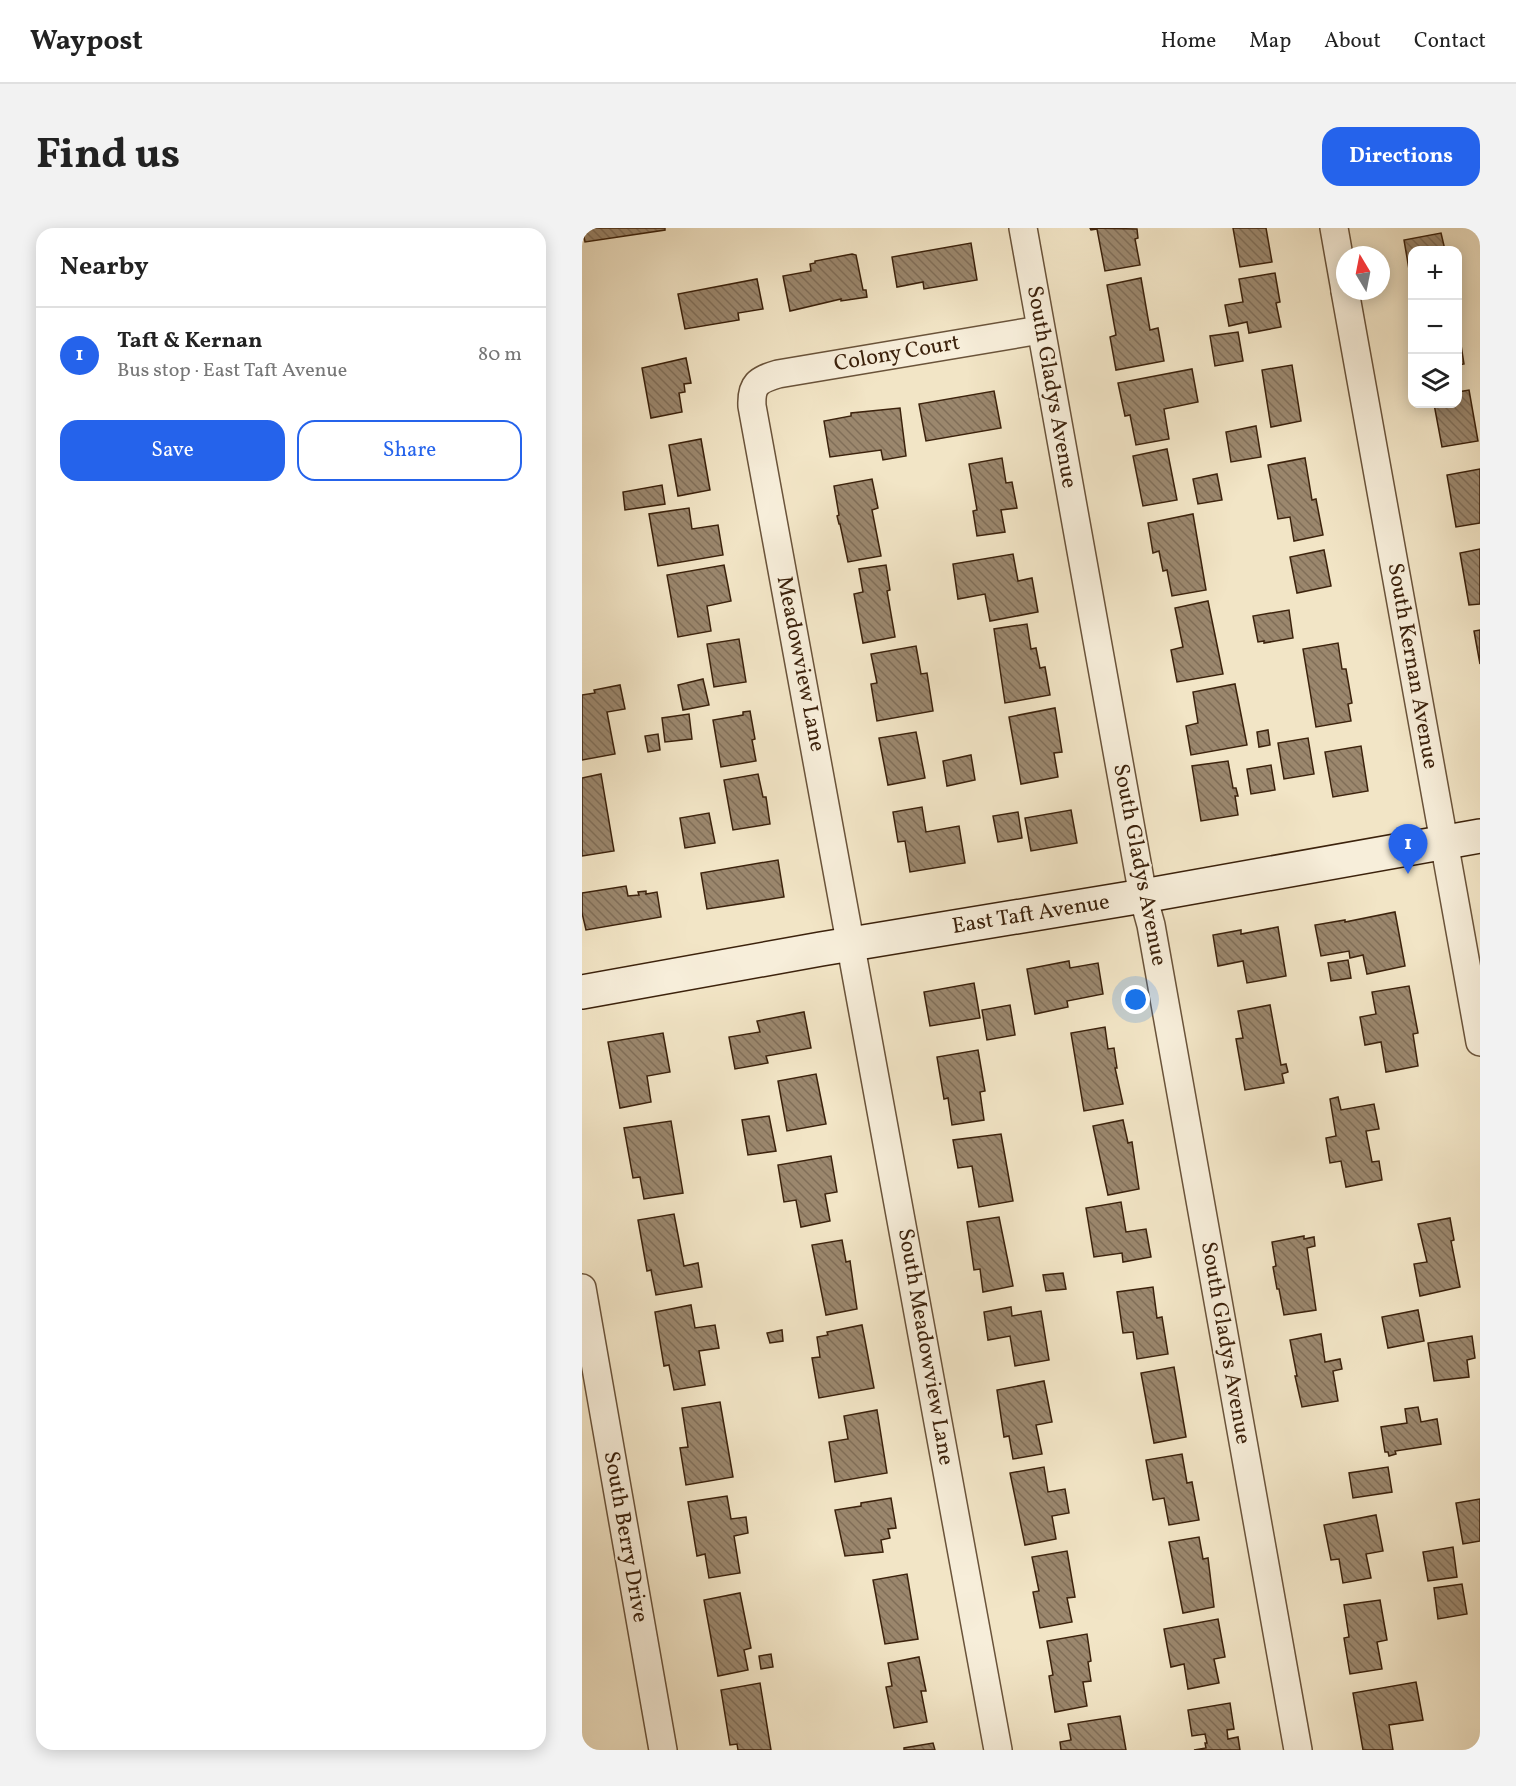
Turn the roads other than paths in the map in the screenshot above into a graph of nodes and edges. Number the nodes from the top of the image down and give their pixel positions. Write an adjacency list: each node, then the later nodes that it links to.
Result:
1 (1023, 228): 5 (street, South Gladys Avenue)
2 (1334, 228): 3 (street, South Kernan Avenue)
3 (1337, 246)
4 (1347, 300): 8 (street, South Kernan Avenue)
5 (1040, 330): 6 (street, Colony Court); 9 (street, South Gladys Avenue)
6 (756, 385): 10 (street, Meadowview Lane)
7 (1480, 836): 8 (street, East Taft Avenue)
8 (1445, 842): 9 (street, East Taft Avenue); 12 (street, South Kernan Avenue)
9 (1143, 896): 10 (street, East Taft Avenue); 16 (street, South Gladys Avenue)
10 (851, 944): 11 (street, East Taft Avenue); 15 (street, South Meadowview Lane)
11 (582, 992)
12 (1480, 1042)
13 (582, 1288): 14 (street, South Berry Drive)
14 (663, 1750)
15 (998, 1750)
16 (1298, 1750)

